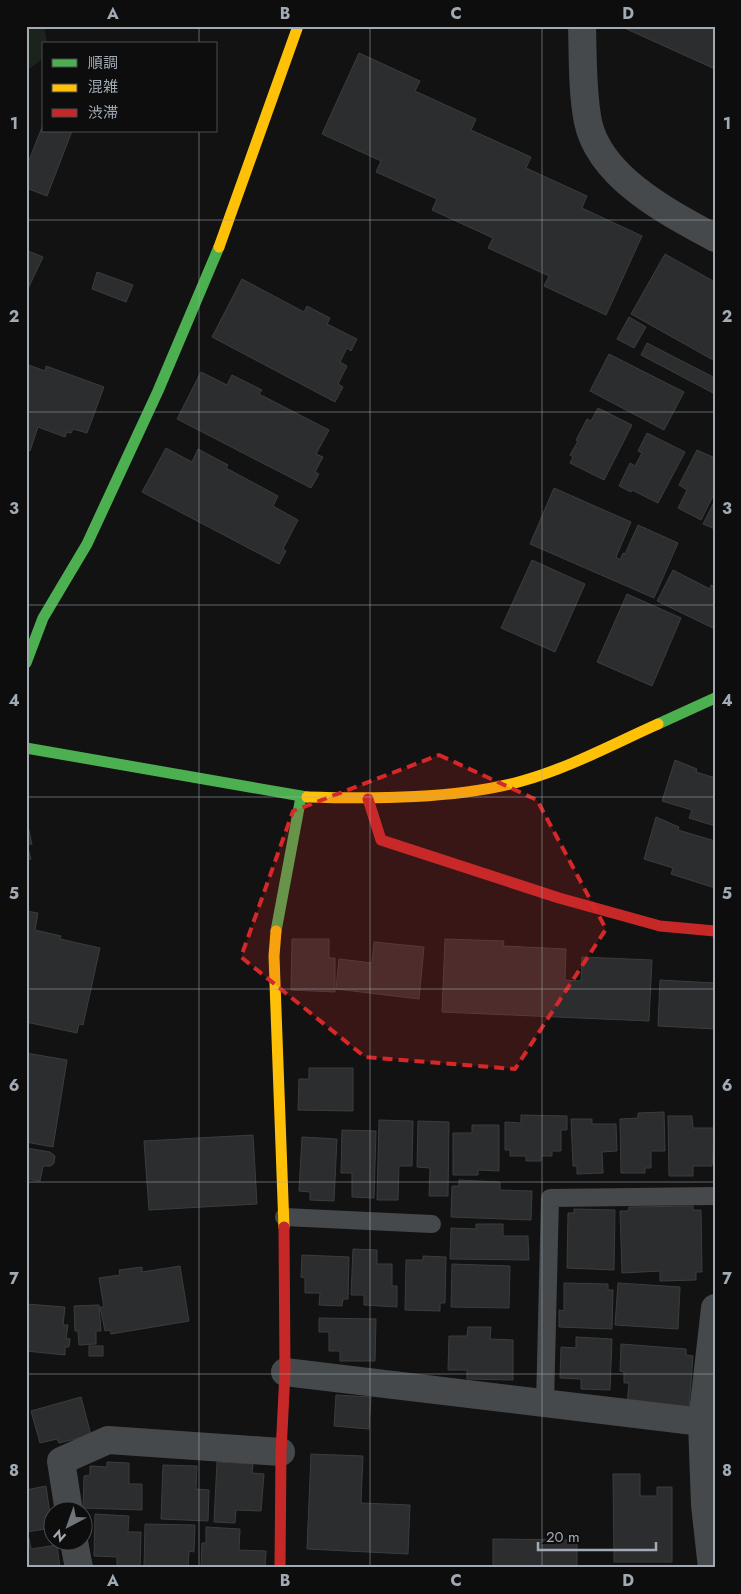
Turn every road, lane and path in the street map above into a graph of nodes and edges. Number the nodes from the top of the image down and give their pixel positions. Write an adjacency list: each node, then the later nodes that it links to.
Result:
1 (298, 26): 4 (street)
2 (582, 26): 3 (street)
3 (715, 238)
4 (26, 663)
5 (715, 698): 8 (street)
6 (26, 748): 7 (street)
7 (301, 797): 8 (street); 11 (street)
8 (368, 799): 9 (street)
9 (715, 931)
10 (715, 1196): 15 (lane)
11 (284, 1217): 12 (lane); 14 (street)
12 (432, 1224)
13 (715, 1308): 16 (street)
14 (285, 1372): 15 (street); 17 (street)
15 (545, 1405): 16 (street)
16 (702, 1422): 19 (street)
17 (281, 1452): 18 (street); 22 (street)
18 (67, 1502)
19 (710, 1507): 23 (street)
20 (76, 1552): 21 (street)
21 (78, 1568)
22 (280, 1568)
23 (712, 1568)

